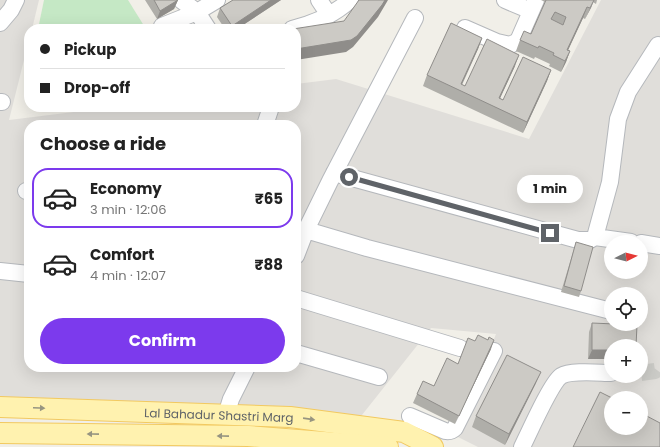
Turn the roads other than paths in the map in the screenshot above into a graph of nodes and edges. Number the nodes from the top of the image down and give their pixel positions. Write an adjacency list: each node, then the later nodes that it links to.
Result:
1 (16, 0): 11 (street)
2 (181, 0): 8 (street)
3 (217, 0): 8 (street)
4 (319, 0): 9 (street)
5 (350, 0): 9 (street)
6 (505, 0): 7 (street)
7 (533, 6): 15 (street)
8 (197, 12): 12 (street); 13 (street)
9 (329, 15): 14 (street)
10 (415, 18): 17 (street)
11 (0, 23)
12 (167, 24)
13 (205, 24)
14 (301, 27)
15 (465, 28)
16 (658, 45): 19 (street)
17 (334, 173): 18 (street); 19 (street)
18 (306, 230): 21 (street); 27 (street)
19 (595, 237): 20 (street)
20 (604, 238)
21 (301, 243)
22 (648, 244): 23 (street)
23 (660, 246)
24 (0, 270): 25 (street)
25 (24, 273)
26 (301, 300): 28 (street)
27 (604, 309)
28 (460, 348)
29 (494, 351): 38 (street)
30 (301, 354): 33 (street)
31 (244, 372): 35 (street)
32 (604, 374): 41 (street)
33 (379, 377)
34 (0, 407): 35 (main road, Lal Bahadur Shastri Marg, one-way to 35)
35 (226, 415): 38 (main road, Lal Bahadur Shastri Marg, one-way to 38)
36 (410, 416): 38 (street)
37 (0, 433): 39 (main road, Lal Bahadur Shastri Marg, one-way to 37)
38 (429, 438)
39 (253, 442): 40 (main road, Lal Bahadur Shastri Marg)
40 (388, 447)
41 (522, 447)

